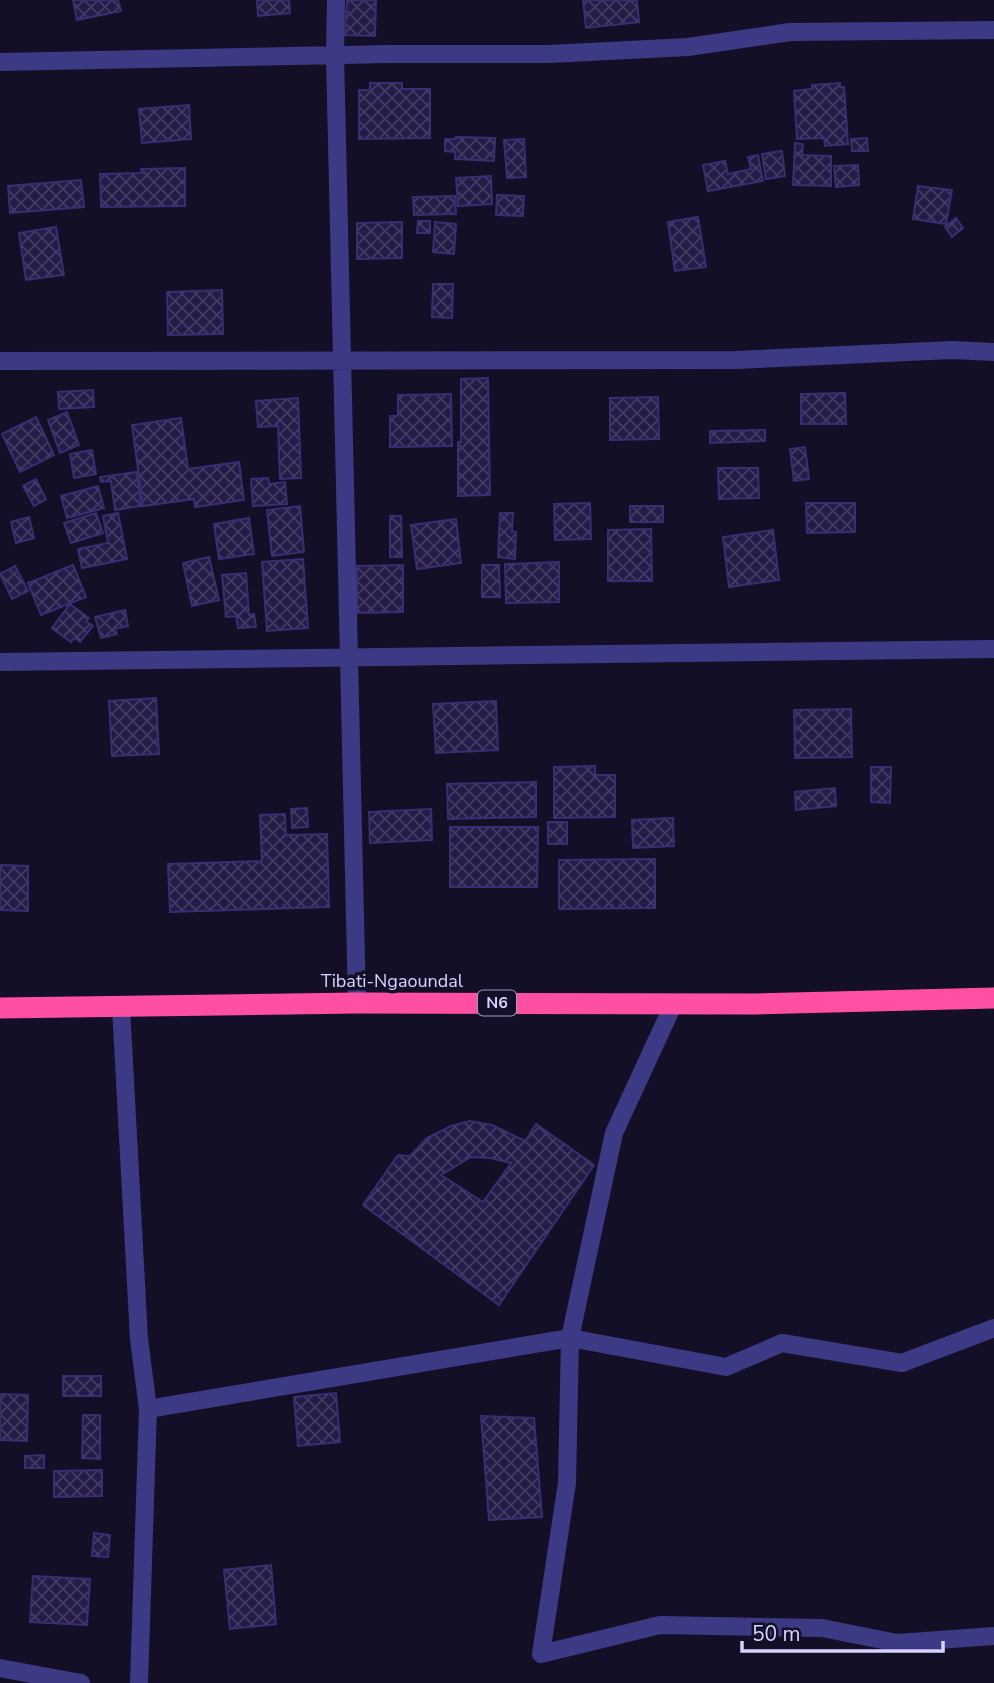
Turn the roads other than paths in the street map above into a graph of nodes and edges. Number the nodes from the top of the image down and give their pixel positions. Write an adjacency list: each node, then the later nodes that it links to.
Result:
1 (336, 0): 3 (street)
2 (994, 30): 3 (street)
3 (335, 55): 4 (street); 7 (street)
4 (0, 62)
5 (994, 352): 7 (street)
6 (0, 361): 7 (street)
7 (342, 362): 9 (street)
8 (994, 649): 9 (street)
9 (349, 657): 10 (street); 12 (street)
10 (0, 662)
11 (994, 998): 13 (highway, Tibati-Ngaoundal / N6)
12 (357, 1003): 13 (highway, Tibati-Ngaoundal / N6); 14 (highway, Tibati-Ngaoundal / N6)
13 (674, 1003): 17 (street)
14 (121, 1007): 15 (highway, Tibati-Ngaoundal / N6); 18 (street)
15 (0, 1009)
16 (994, 1328): 17 (street)
17 (570, 1338): 18 (street); 19 (street)
18 (148, 1409): 22 (street)
19 (994, 1636)
20 (0, 1668): 21 (street)
21 (81, 1683)
22 (139, 1683)

